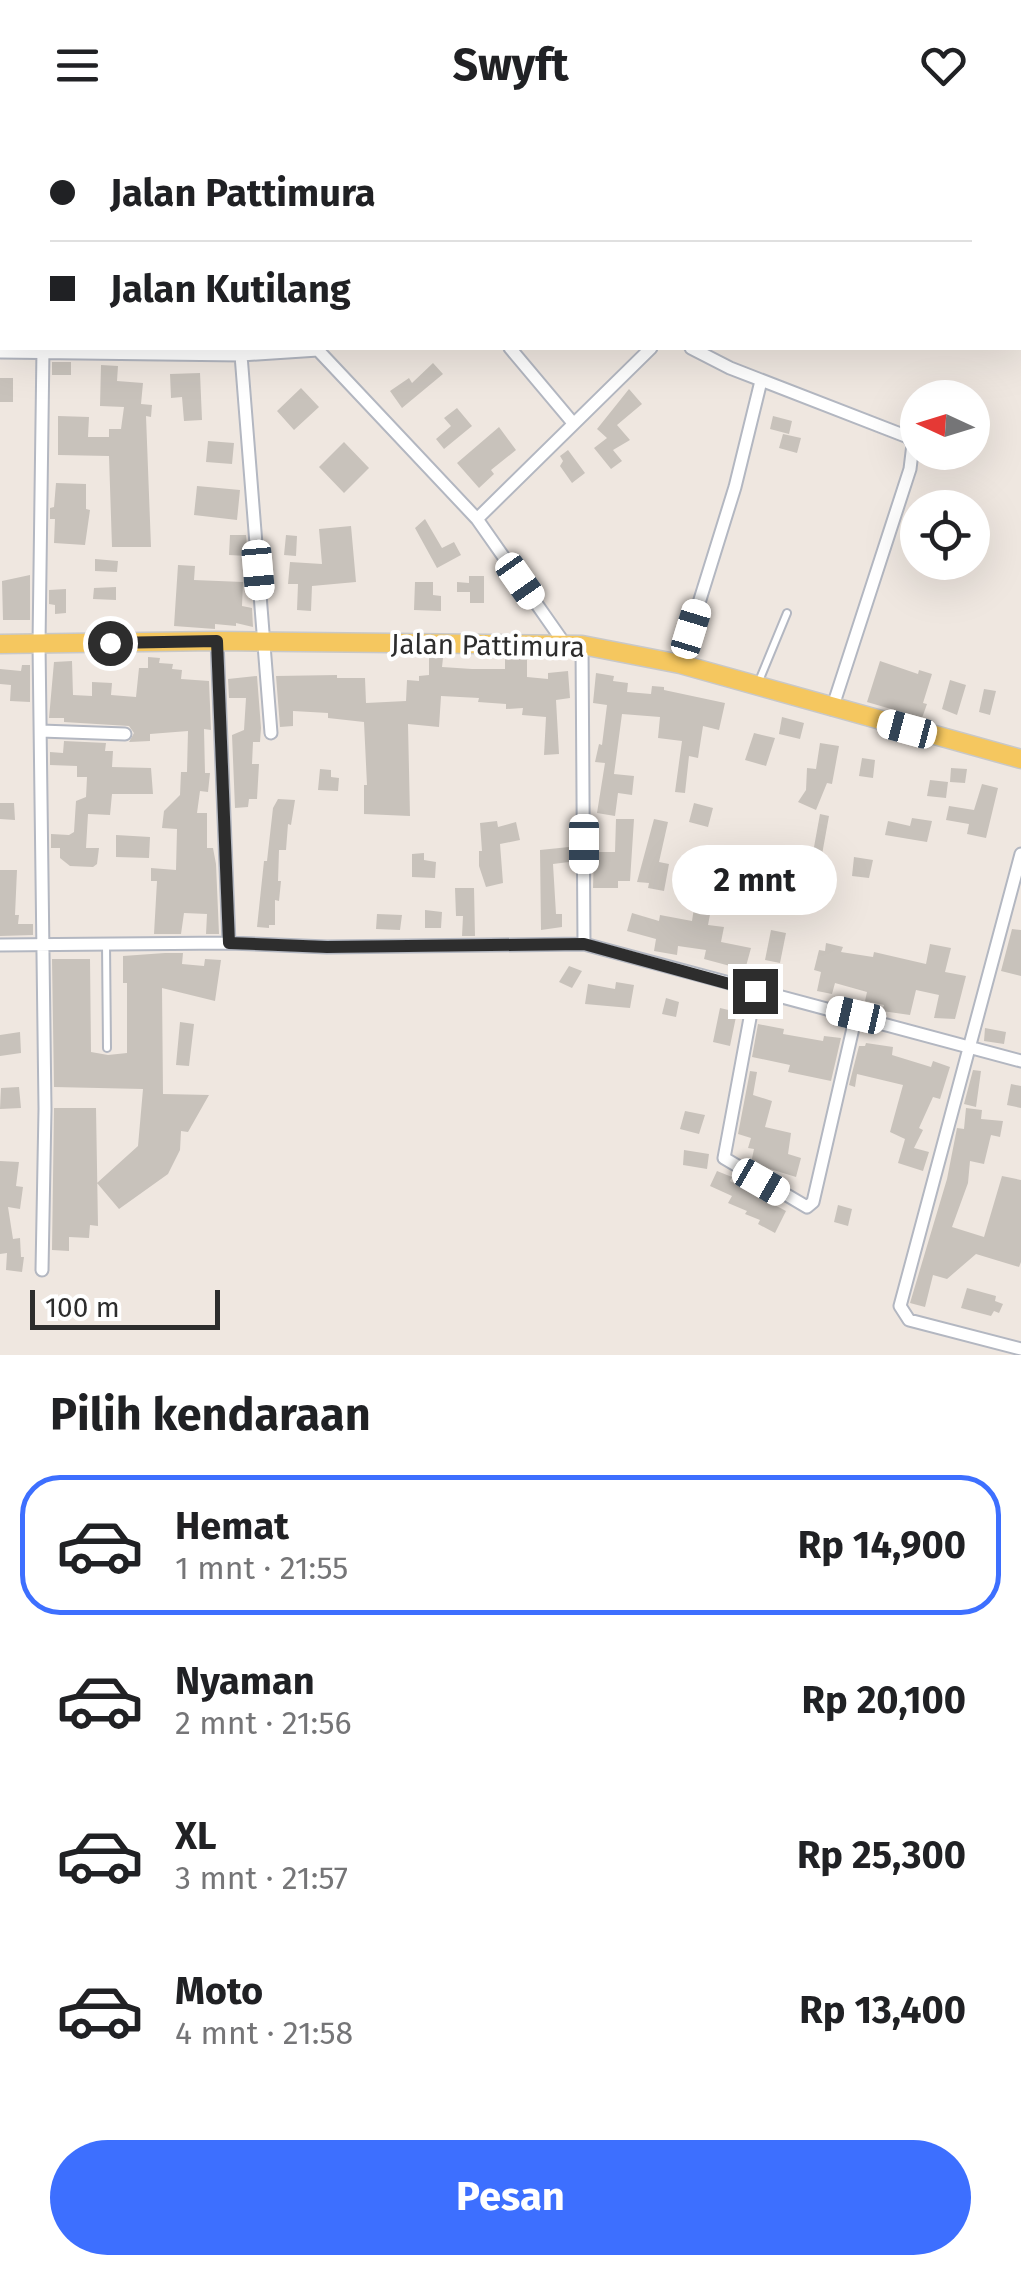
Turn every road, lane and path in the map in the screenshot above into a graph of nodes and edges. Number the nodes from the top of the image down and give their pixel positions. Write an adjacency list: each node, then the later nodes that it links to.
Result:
1 (43, 350): 7 (street); 8 (street); 16 (street)
2 (304, 350): 8 (street)
3 (318, 350): 11 (street)
4 (512, 350): 10 (street)
5 (649, 350): 10 (street)
6 (695, 350): 9 (street)
7 (0, 352)
8 (241, 355): 14 (street)
9 (761, 381): 18 (street); 20 (street)
10 (574, 423): 11 (street)
11 (477, 518): 17 (street)
12 (787, 612): 19 (lane)
13 (217, 641): 14 (main road, Jalan Pattimura); 16 (main road, Jalan Pattimura); 26 (street)
14 (264, 642): 17 (main road, Jalan Pattimura); 22 (street)
15 (0, 644): 16 (main road, Jalan Pattimura)
16 (39, 644): 21 (street)
17 (573, 644): 18 (main road, Jalan Pattimura); 30 (street)
18 (680, 664): 19 (main road, Jalan Pattimura)
19 (756, 687): 20 (main road, Jalan Pattimura)
20 (832, 708): 24 (main road, Jalan Pattimura)
21 (40, 731): 23 (street); 28 (street)
22 (271, 733)
23 (125, 734)
24 (1021, 759)
25 (1021, 854): 33 (street)
26 (229, 943): 29 (street); 30 (street)
27 (0, 944): 28 (street)
28 (44, 944): 29 (street); 36 (street)
29 (106, 944): 34 (lane)
30 (584, 944): 31 (street)
31 (755, 991): 32 (street); 32 (street)
32 (856, 1015): 33 (street)
33 (968, 1047): 35 (street); 37 (street)
34 (107, 1048)
35 (1021, 1061)
36 (42, 1270)
37 (1021, 1349)

